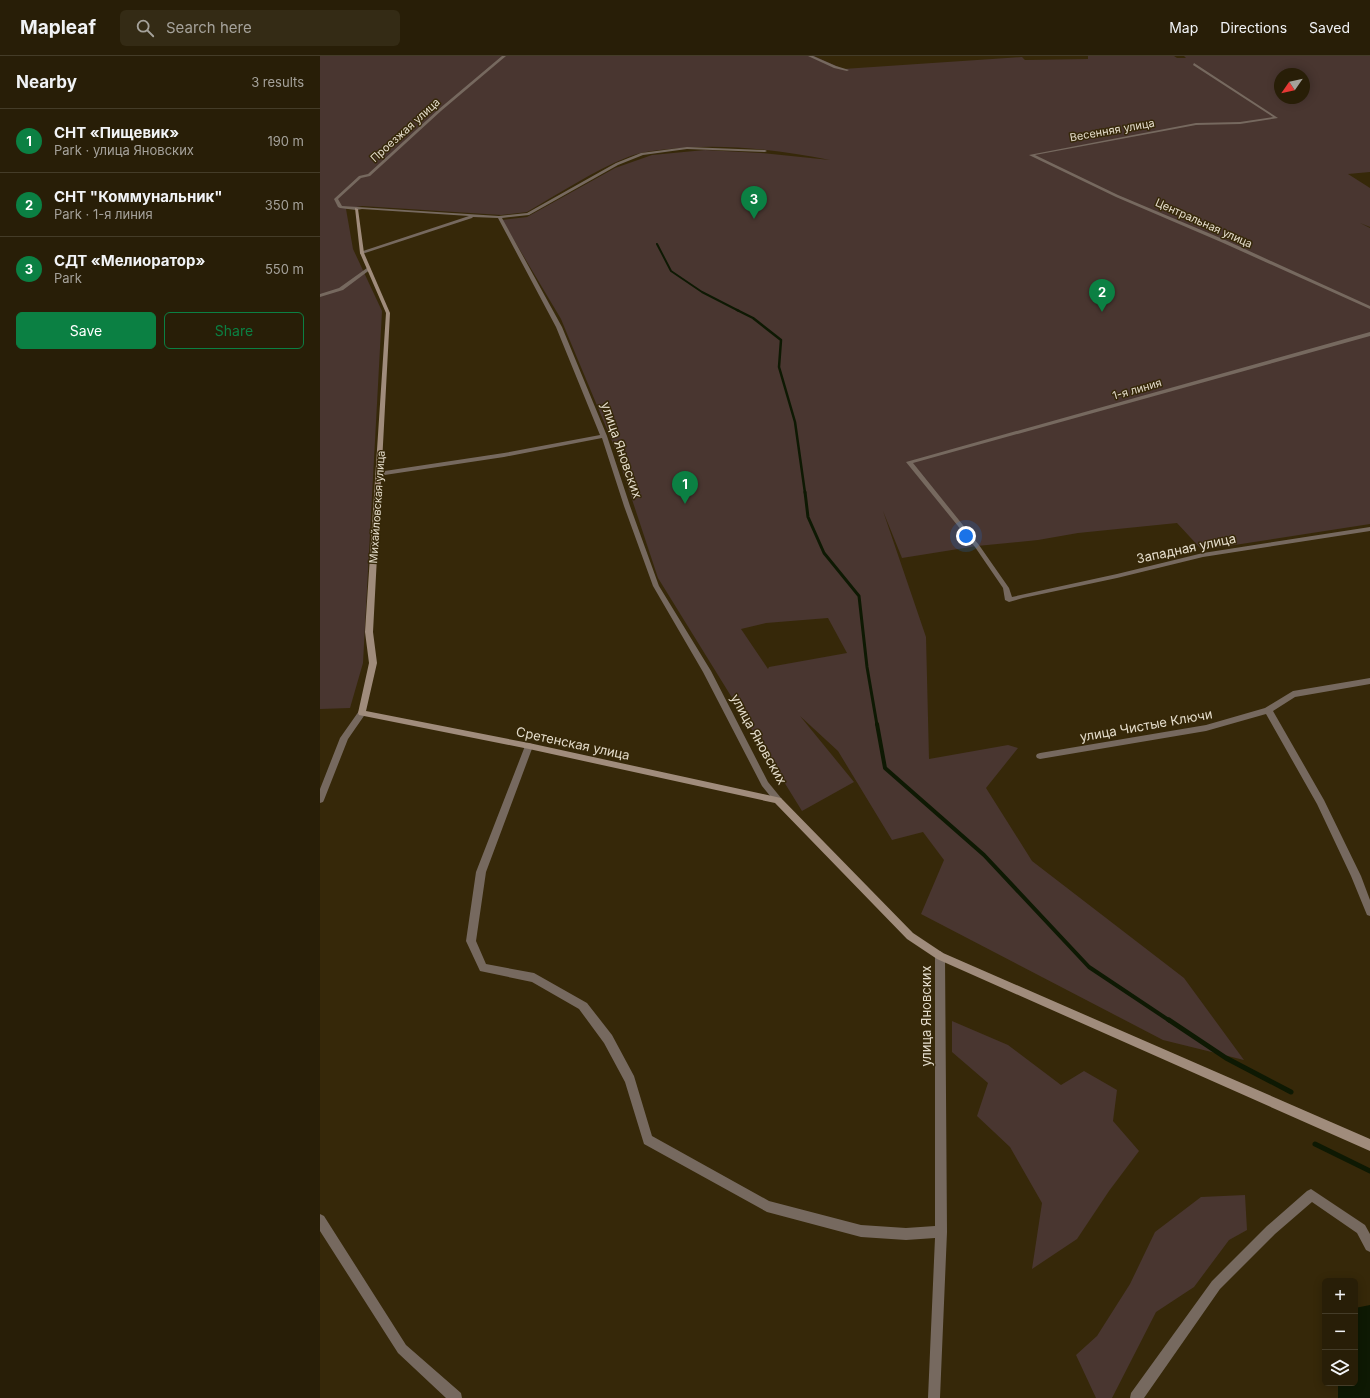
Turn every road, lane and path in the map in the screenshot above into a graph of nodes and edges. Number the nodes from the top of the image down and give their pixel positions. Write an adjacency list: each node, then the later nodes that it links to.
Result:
1 (504, 56): 7 (street, Проезжая улица)
2 (810, 56): 4 (street)
3 (1194, 64): 6 (street, Весенняя улица)
4 (847, 70)
5 (765, 151): 9 (street)
6 (1031, 155): 13 (street, Центральная улица)
7 (356, 209): 8 (street); 10 (street, Михайловская улица)
8 (476, 215): 9 (street); 10 (street)
9 (499, 217): 15 (street, улица Яновских)
10 (362, 253): 11 (street, Михайловская улица)
11 (369, 269): 12 (street); 16 (street, Михайловская улица)
12 (320, 296)
13 (1370, 308)
14 (1370, 334): 18 (street, 1-я линия)
15 (604, 436): 16 (street); 25 (street, улица Яновских)
16 (378, 474): 21 (street, Михайловская улица)
17 (1370, 529): 18 (street, Западная улица)
18 (1009, 600)
19 (1370, 681): 20 (street, улица Чистые Ключи)
20 (1268, 710): 23 (street, улица Чистые Ключи); 26 (street)
21 (362, 713): 22 (street, Сретенская улица); 24 (street, Михайловская улица)
22 (529, 746): 25 (street, Сретенская улица); 30 (street)
23 (1040, 756)
24 (320, 800)
25 (778, 800): 27 (street, улица Яновских)
26 (1370, 912)
27 (940, 956): 28 (street); 30 (street, улица Яновских)
28 (1370, 1145)
29 (320, 1220): 32 (street)
30 (941, 1232): 33 (street, улица Яновских)
31 (1370, 1246): 34 (street)
32 (456, 1398)
33 (934, 1398)
34 (1136, 1398)

